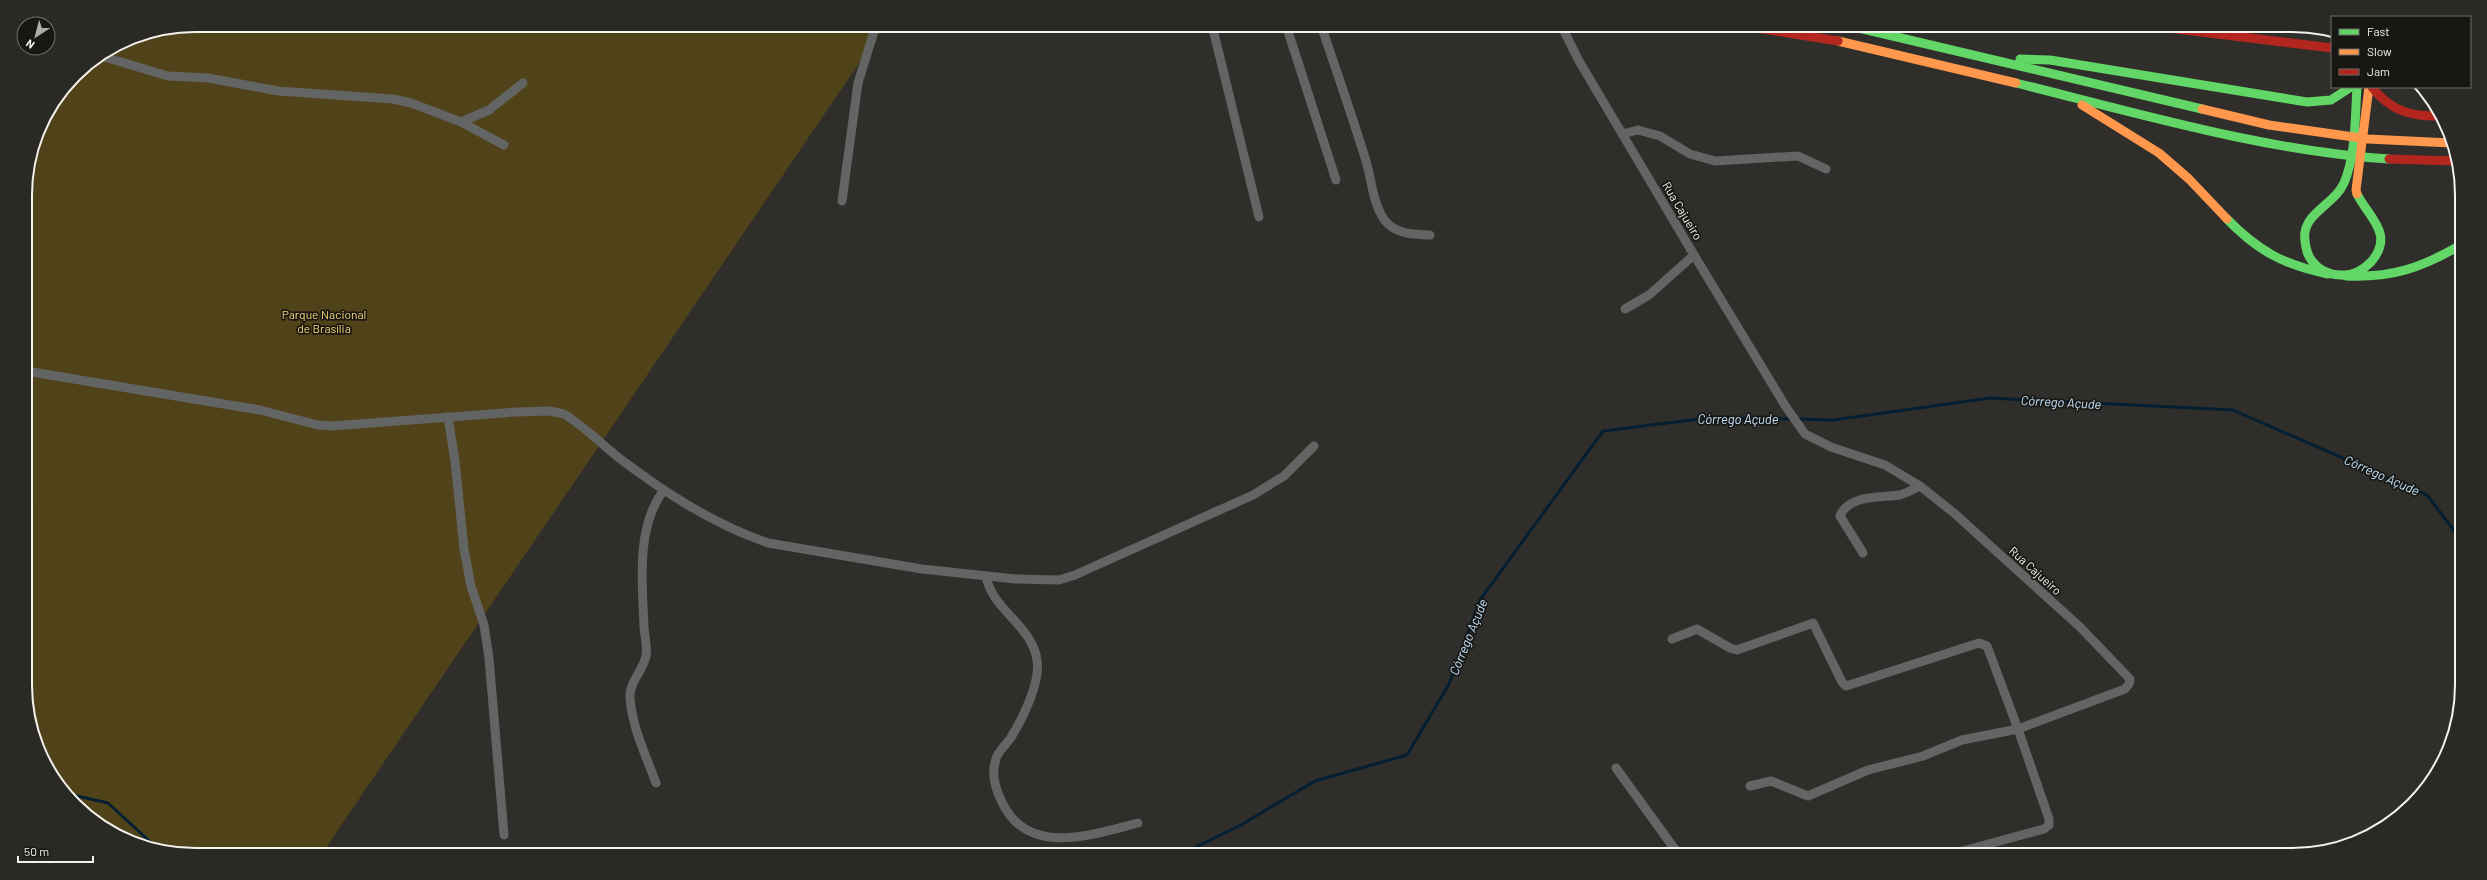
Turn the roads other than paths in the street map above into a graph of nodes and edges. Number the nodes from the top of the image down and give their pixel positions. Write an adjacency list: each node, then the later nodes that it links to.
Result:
1 (874, 32): 26 (street)
2 (1214, 32): 27 (street)
3 (1288, 32): 25 (street)
4 (1323, 32): 28 (street)
5 (1564, 32): 20 (street, Rua Cajueiro)
6 (1784, 32): 17 (main road)
7 (1877, 32): 10 (main road)
8 (2201, 32): 9 (main road)
9 (2331, 48)
10 (1987, 57): 13 (main road); 21 (main road)
11 (108, 58): 19 (street)
12 (523, 83): 19 (street)
13 (2350, 88)
14 (2357, 88): 31 (main road)
15 (2371, 88): 32 (main road)
16 (2372, 88): 18 (main road)
17 (2067, 98): 23 (main road); 31 (main road)
18 (2434, 116)
19 (461, 122): 22 (street)
20 (1622, 134): 24 (street); 30 (street, Rua Cajueiro)
21 (2446, 143)
22 (504, 145)
23 (2451, 161)
24 (1826, 169)
25 (1336, 180)
26 (842, 201)
27 (1259, 217)
28 (1430, 235)
29 (2455, 249): 32 (main road)
30 (1694, 255): 33 (street); 37 (street, Rua Cajueiro)
31 (2328, 274): 32 (main road)
32 (2346, 276)
33 (1625, 309)
34 (32, 372): 35 (street)
35 (448, 417): 38 (street); 47 (street)
36 (1314, 446): 40 (street)
37 (1920, 486): 39 (street); 42 (street, Rua Cajueiro)
38 (664, 490): 40 (street); 44 (street)
39 (1863, 553)
40 (986, 576): 46 (street)
41 (1672, 639): 42 (street)
42 (2018, 729): 45 (street); 49 (street)
43 (1616, 768): 48 (street)
44 (656, 783)
45 (1750, 786)
46 (1138, 823)
47 (504, 835)
48 (1674, 848)
49 (1974, 848)

